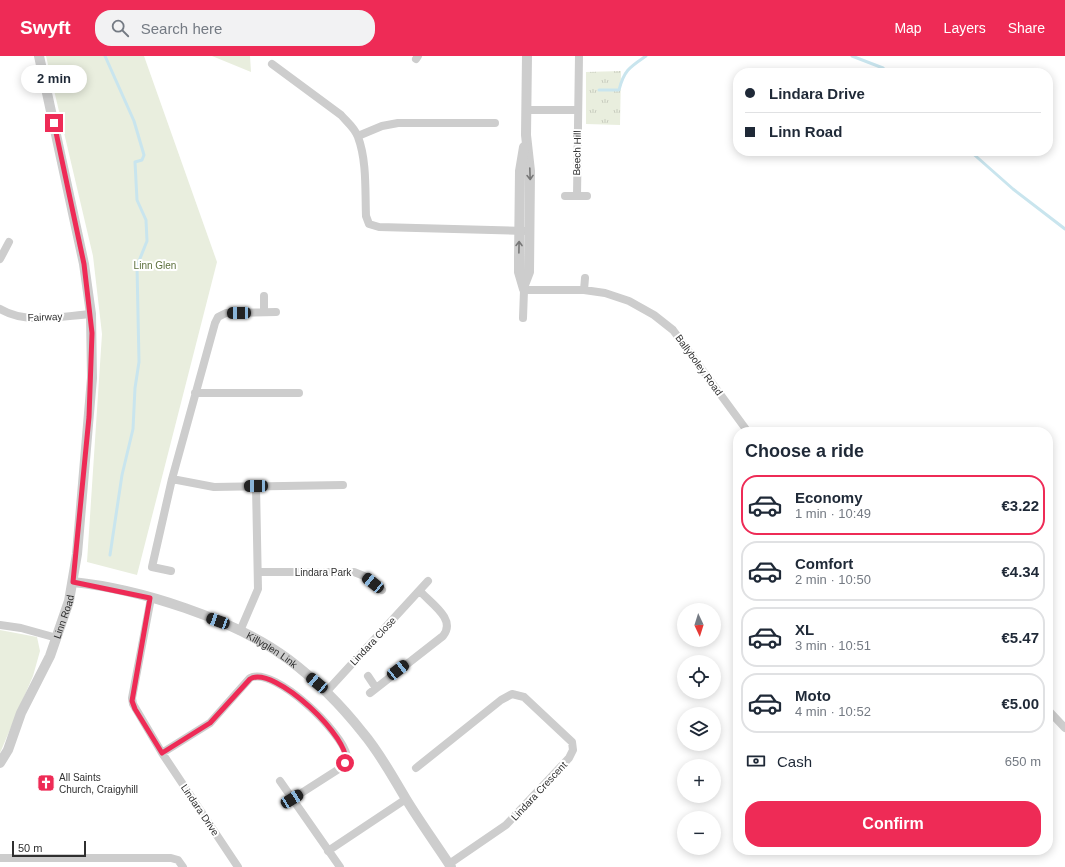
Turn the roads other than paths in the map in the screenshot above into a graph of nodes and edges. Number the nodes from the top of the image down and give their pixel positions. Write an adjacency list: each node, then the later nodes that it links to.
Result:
1 (39, 56): 24 (street, Linn Road)
2 (528, 56): 5 (street)
3 (579, 56): 6 (street, Beech Hill)
4 (272, 64): 9 (street)
5 (527, 110): 6 (street); 8 (street)
6 (578, 110): 11 (street, Beech Hill)
7 (495, 123): 9 (street)
8 (526, 135): 13 (street); 14 (street, one-way to 14)
9 (358, 136): 13 (street)
10 (565, 196): 11 (street)
11 (576, 196): 12 (street)
12 (587, 196)
13 (519, 231): 14 (street); 18 (street, one-way to 13)
14 (530, 231): 18 (street)
15 (9, 242): 16 (street)
16 (0, 259)
17 (585, 278): 19 (street)
18 (524, 288): 19 (street, Ballyboley Road); 25 (street)
19 (584, 290): 28 (street, Ballyboley Road)
20 (264, 296): 22 (street)
21 (0, 309): 24 (street, Fairway)
22 (264, 312): 23 (street); 26 (street)
23 (276, 312)
24 (91, 314): 35 (street, Linn Road)
25 (523, 318)
26 (195, 393): 27 (street); 29 (street)
27 (300, 393)
28 (744, 427)
29 (172, 479): 30 (street); 32 (street)
30 (256, 486): 31 (street); 33 (street)
31 (343, 486)
32 (171, 571)
33 (258, 572): 36 (street, Lindara Park); 40 (street)
34 (428, 581): 37 (street, Lindara Close)
35 (73, 582): 38 (street, Killyglen Link); 41 (street, Linn Road)
36 (382, 590)
37 (420, 591): 43 (street); 44 (street, Lindara Close)
38 (150, 598): 40 (street, Killyglen Link); 48 (street, Lindara Drive)
39 (0, 625): 41 (street)
40 (240, 631): 44 (street, Killyglen Link)
41 (57, 638): 49 (street, Linn Road)
42 (368, 676): 43 (street, Lindara Close)
43 (376, 688): 45 (street)
44 (327, 692): 53 (street, Killyglen Link)
45 (370, 693)
46 (1053, 714): 47 (street)
47 (1063, 723)
48 (162, 753): 52 (street); 59 (street, Lindara Drive)
49 (0, 763)
50 (416, 768): 57 (street, Lindara Crescent)
51 (280, 781): 52 (street)
52 (292, 799): 54 (street)
53 (406, 799): 54 (street); 57 (street, Killyglen Link)
54 (328, 851): 60 (street)
55 (0, 858): 56 (street)
56 (100, 863): 58 (street)
57 (450, 866)
58 (183, 867)
59 (238, 867)
60 (340, 867)

